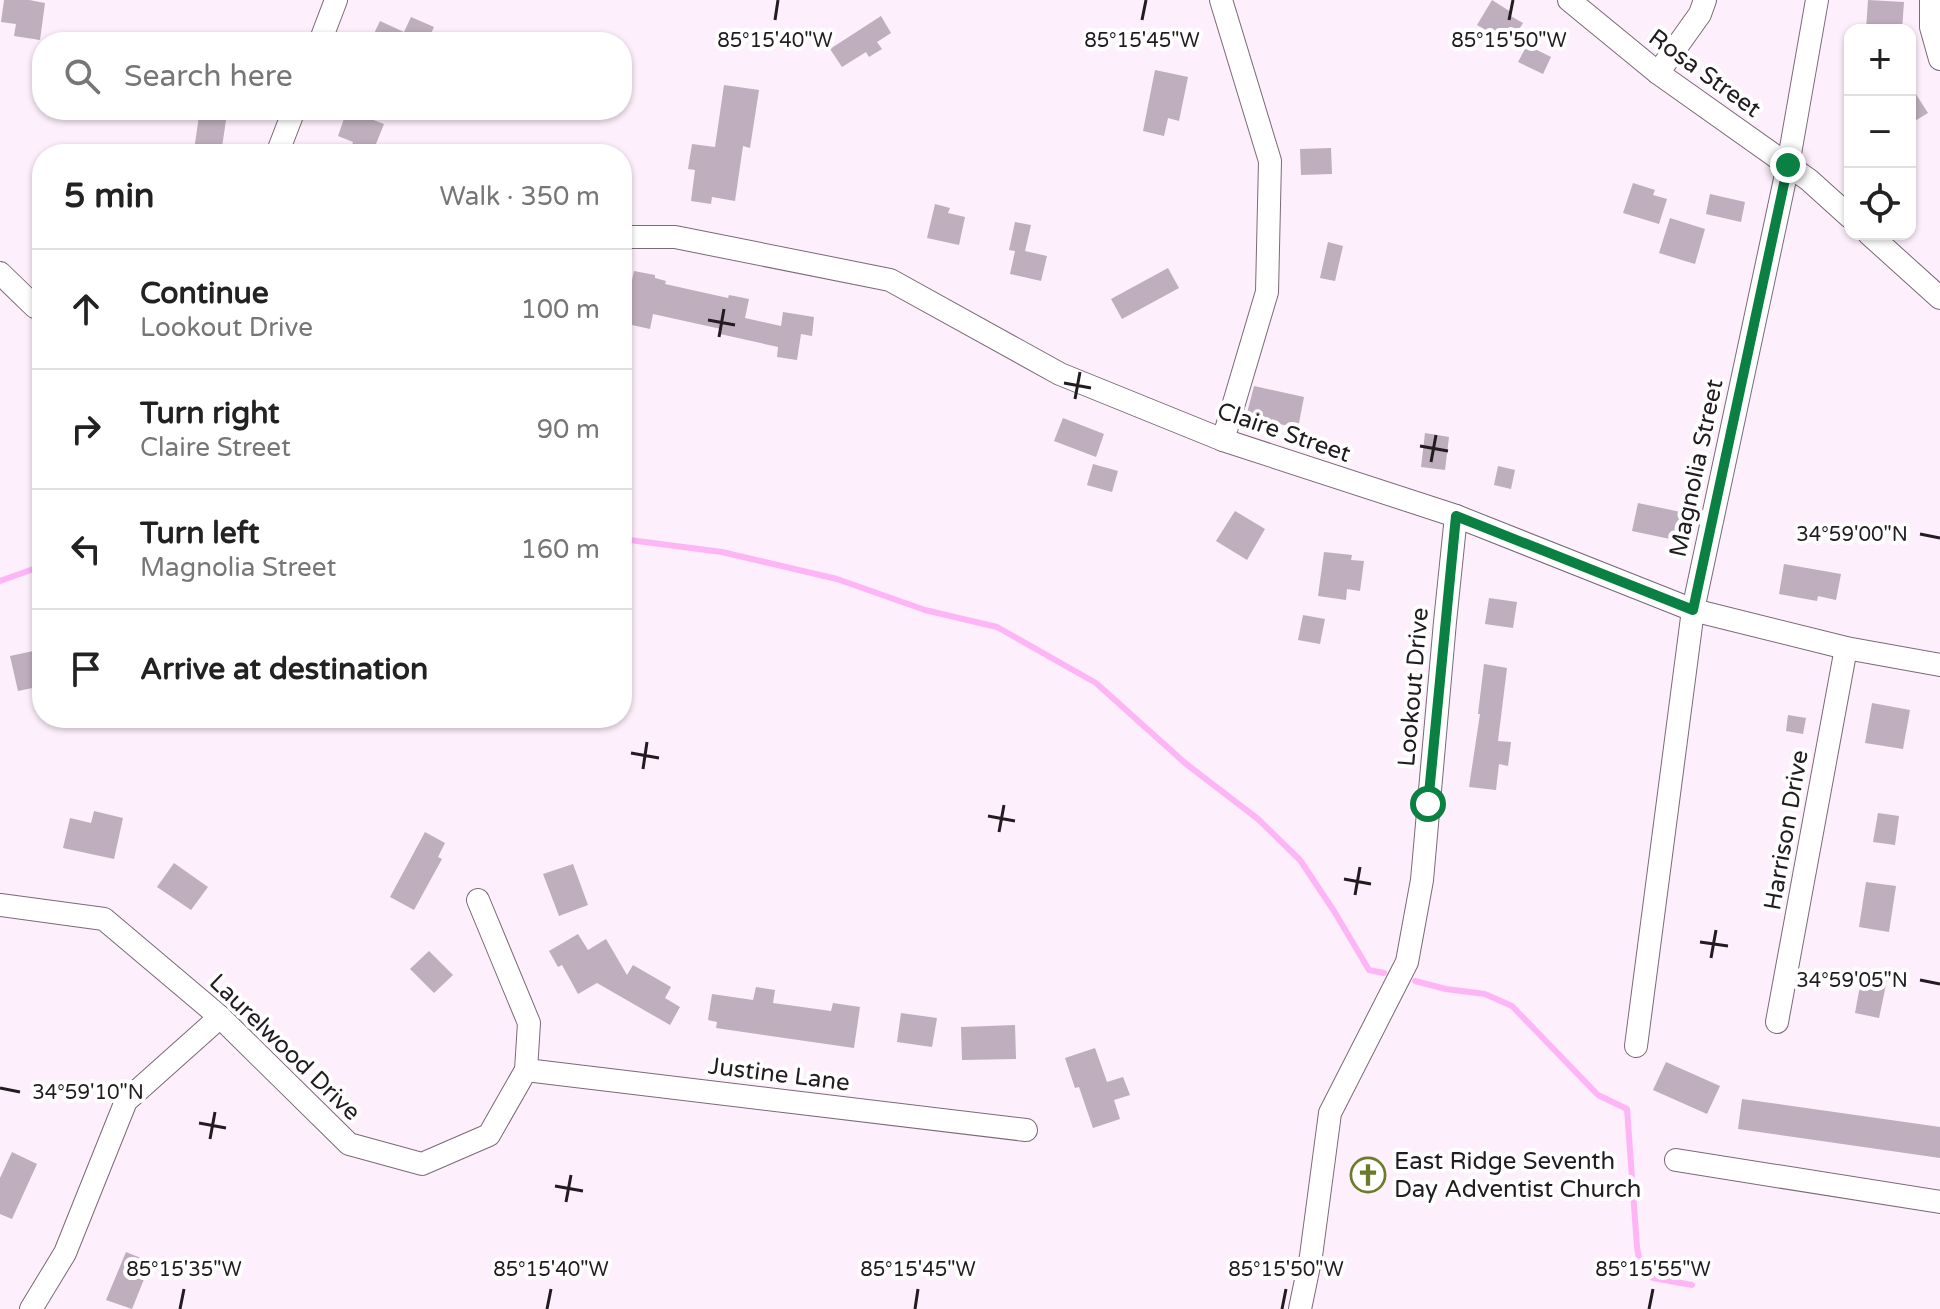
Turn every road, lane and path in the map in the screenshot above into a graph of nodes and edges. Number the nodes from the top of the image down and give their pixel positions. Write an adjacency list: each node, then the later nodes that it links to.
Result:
1 (336, 0): 7 (street)
2 (1221, 0): 19 (street)
3 (1569, 0): 9 (street, Rosa Street)
4 (1705, 0): 9 (street)
5 (1817, 0): 12 (street, Magnolia Street)
6 (1931, 0): 8 (street)
7 (324, 32)
8 (1940, 59)
9 (1658, 73): 12 (street, Rosa Street)
10 (290, 120): 11 (street)
11 (281, 144)
12 (1788, 165): 13 (street, Rosa Street); 21 (street, Magnolia Street)
13 (1844, 212)
14 (632, 237): 19 (street, Claire Street)
15 (1876, 240): 17 (street)
16 (0, 273): 18 (street)
17 (1940, 298)
18 (32, 304)
19 (1223, 440): 20 (street, Claire Street)
20 (1456, 516): 21 (street, Claire Street); 34 (street, Lookout Drive)
21 (1693, 610): 22 (street, Claire Street); 28 (street, Magnolia Street)
22 (1846, 648): 23 (street, Claire Street); 27 (street, Harrison Drive)
23 (1940, 665)
24 (478, 900): 29 (street, Laurelwood Drive)
25 (0, 905): 26 (street, Laurelwood Drive)
26 (220, 1017): 29 (street, Laurelwood Drive); 33 (street)
27 (1777, 1022)
28 (1636, 1046)
29 (526, 1070): 30 (street, Justine Lane)
30 (1026, 1130)
31 (1676, 1160): 32 (street)
32 (1940, 1202)
33 (31, 1309)
34 (1300, 1309)

